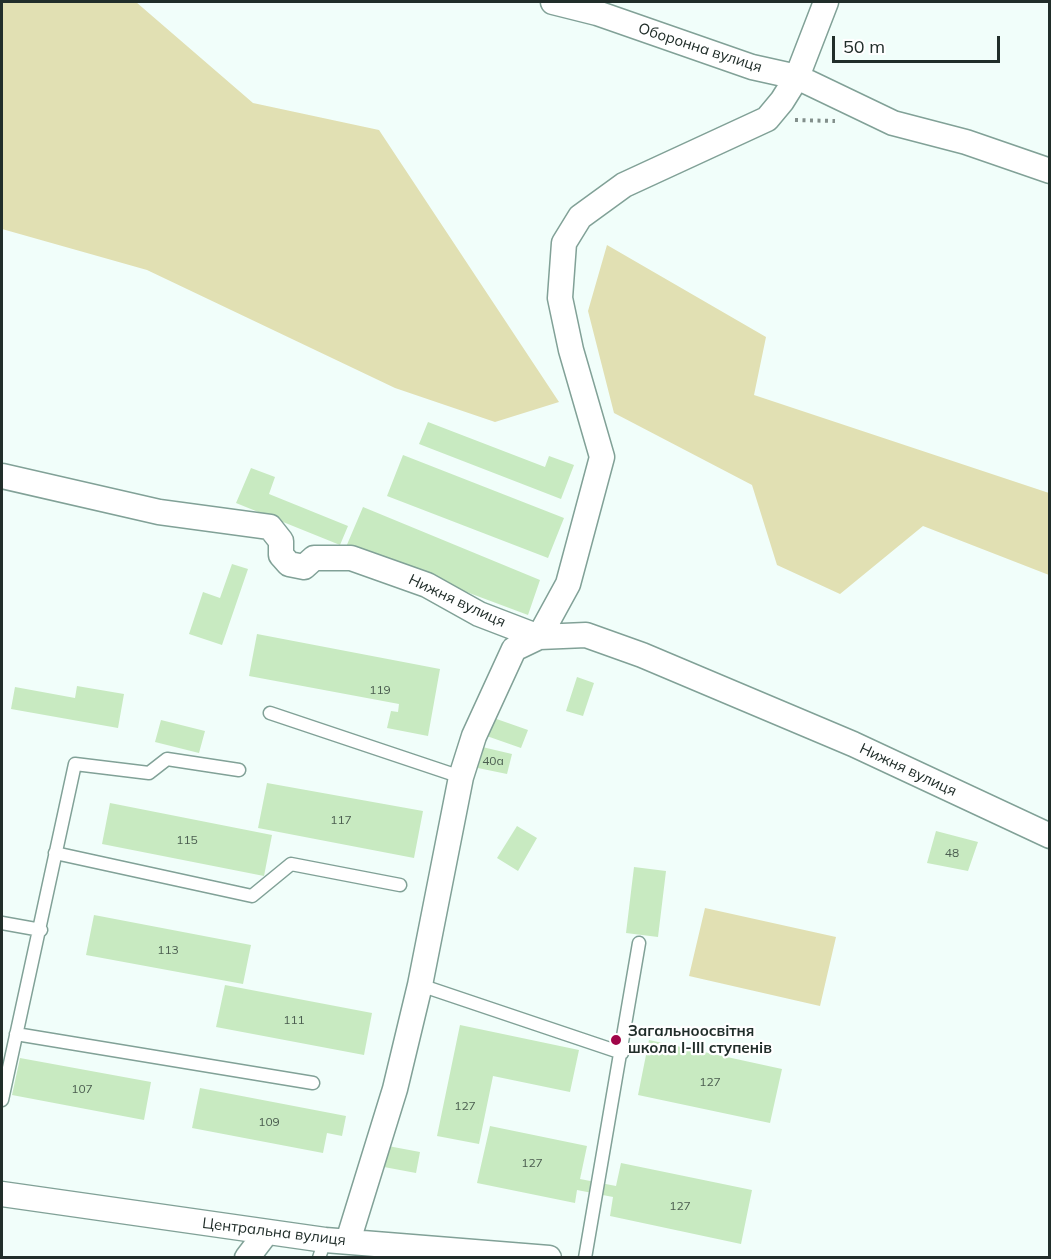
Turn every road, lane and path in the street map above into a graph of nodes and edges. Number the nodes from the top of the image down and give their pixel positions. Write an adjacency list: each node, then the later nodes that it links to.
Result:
1 (553, 2): 3 (street, Оборонна вулиця)
2 (826, 2): 3 (street)
3 (797, 76): 4 (street); 6 (street, Оборонна вулиця)
4 (767, 119): 5 (path); 8 (street)
5 (846, 122)
6 (1050, 171)
7 (2, 476): 8 (street, Нижня вулиця)
8 (539, 637): 11 (street); 12 (street, Нижня вулиця)
9 (270, 712): 11 (lane)
10 (239, 770): 13 (lane)
11 (461, 777): 18 (street)
12 (1050, 836)
13 (55, 853): 14 (lane); 16 (lane)
14 (400, 885)
15 (2, 923): 16 (lane)
16 (41, 930): 19 (lane)
17 (639, 943): 20 (lane)
18 (420, 985): 20 (lane); 26 (street)
19 (16, 1034): 21 (lane); 22 (lane)
20 (622, 1053): 30 (lane)
21 (5, 1068): 23 (lane)
22 (313, 1083)
23 (2, 1100)
24 (2, 1194): 25 (street, Центральна вулиця)
25 (266, 1233): 27 (street, Центральна вулиця); 28 (street)
26 (348, 1241): 27 (street, Центральна вулиця); 29 (street, Центральна вулиця)
27 (322, 1249)
28 (247, 1257)
29 (549, 1257)
30 (585, 1257)

